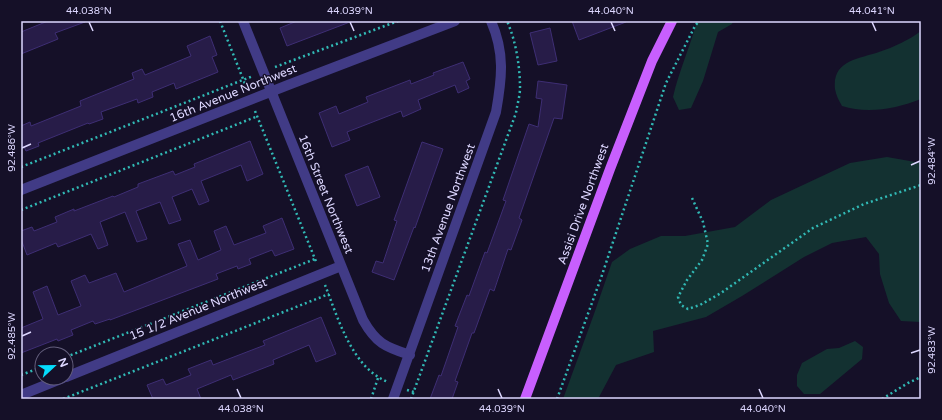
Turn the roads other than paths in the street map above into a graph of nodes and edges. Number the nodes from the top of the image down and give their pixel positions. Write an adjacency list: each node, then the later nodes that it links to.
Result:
1 (244, 21): 5 (street, 16th Street Northwest)
2 (456, 21): 5 (street, 16th Avenue Northwest)
3 (491, 21): 8 (street, 13th Avenue Northwest)
4 (672, 21): 13 (main road, Assisi Drive Northwest)
5 (272, 92): 6 (street, 16th Avenue Northwest); 7 (street, 16th Street Northwest)
6 (21, 190)
7 (341, 266): 8 (street, 16th Street Northwest); 9 (street, 15 1/2 Avenue Northwest)
8 (410, 355): 12 (street, 13th Avenue Northwest)
9 (74, 374)
10 (43, 386): 11 (street)
11 (21, 395)
12 (393, 399)
13 (525, 399)

